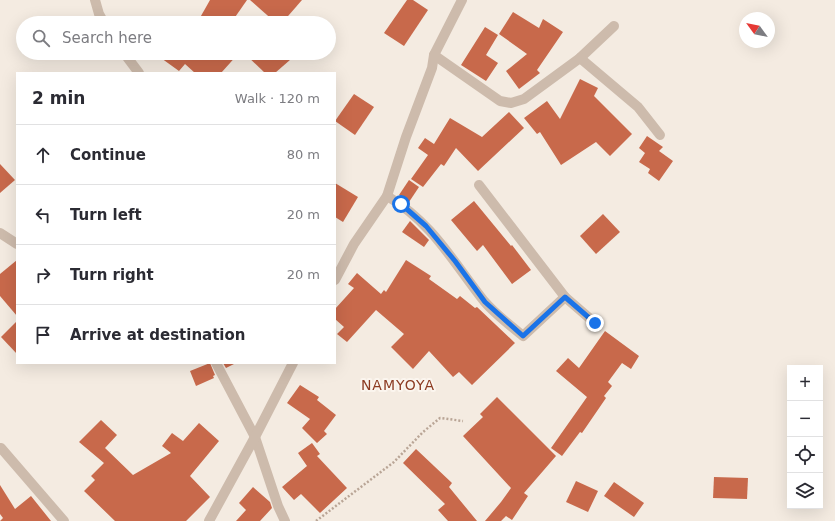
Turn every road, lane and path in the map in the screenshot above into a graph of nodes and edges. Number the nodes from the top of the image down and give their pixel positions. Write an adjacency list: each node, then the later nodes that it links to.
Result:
1 (95, 0): 3 (street)
2 (462, 0): 5 (street)
3 (100, 16)
4 (614, 26): 6 (street)
5 (434, 55): 6 (street); 11 (street)
6 (580, 58): 9 (street)
7 (129, 60): 8 (street)
8 (138, 72)
9 (660, 135)
10 (479, 185): 16 (street)
11 (387, 196): 14 (street); 16 (street)
12 (0, 234): 13 (street)
13 (16, 243)
14 (339, 262): 15 (street)
15 (336, 276)
16 (565, 297): 17 (street)
17 (595, 323)
18 (217, 364): 21 (street)
19 (292, 364): 21 (street)
20 (463, 421): 26 (path)
21 (255, 437): 24 (street); 25 (street)
22 (1, 448): 23 (street)
23 (64, 521)
24 (209, 521)
25 (285, 521)
26 (316, 521)

